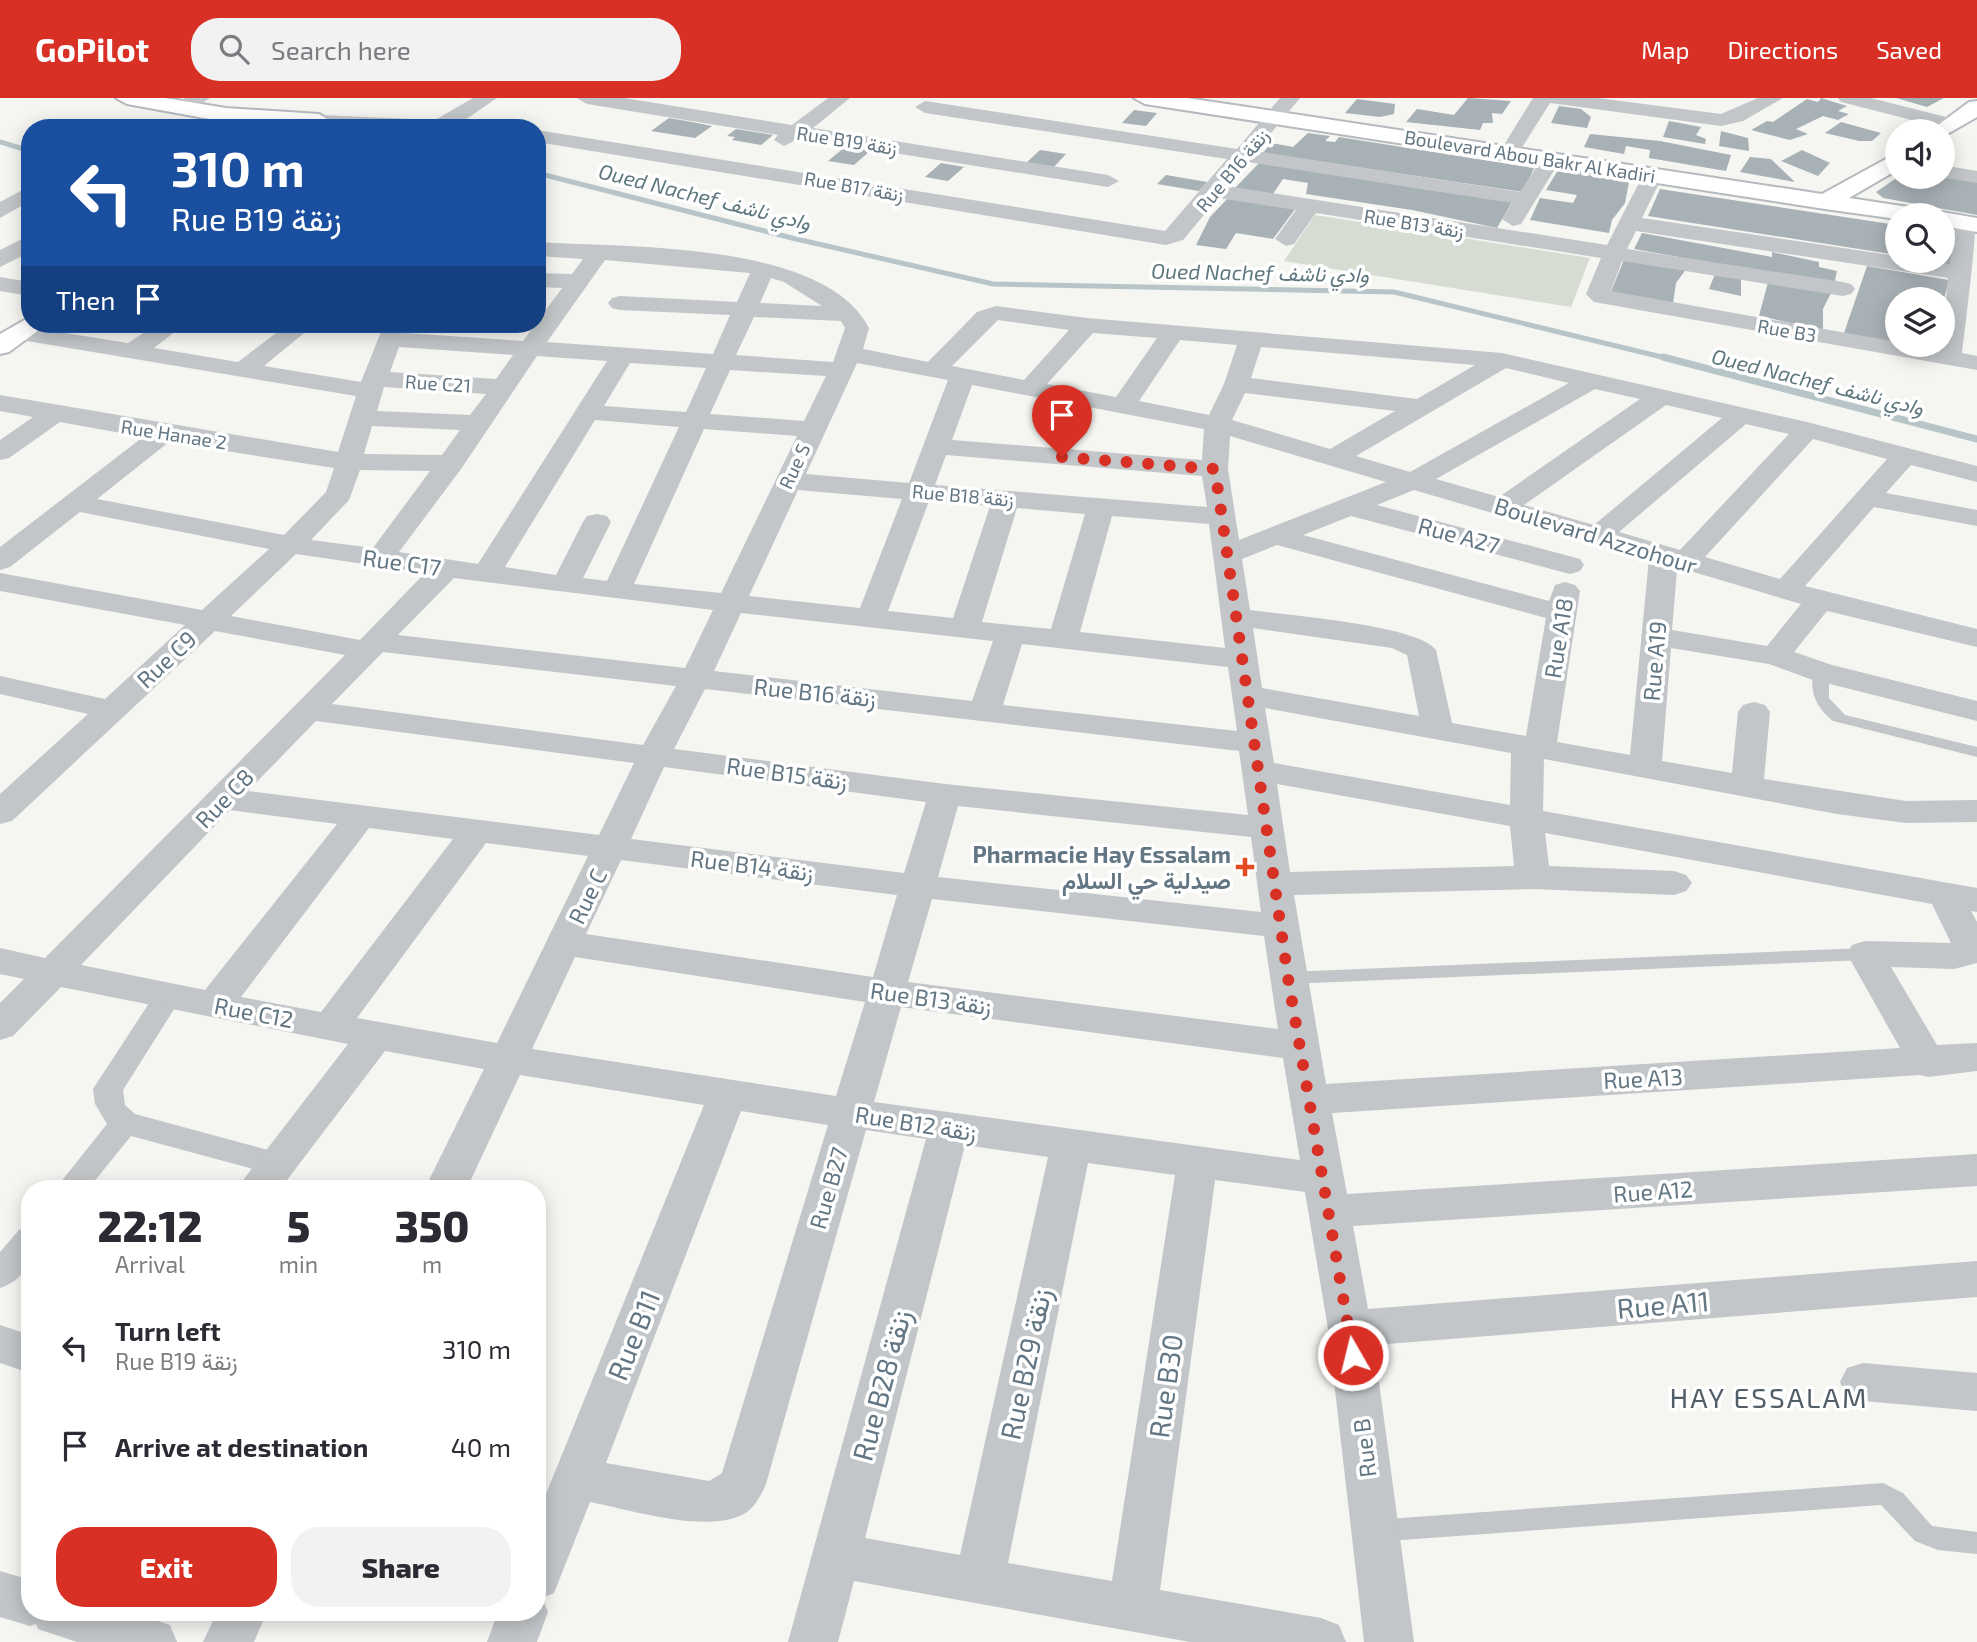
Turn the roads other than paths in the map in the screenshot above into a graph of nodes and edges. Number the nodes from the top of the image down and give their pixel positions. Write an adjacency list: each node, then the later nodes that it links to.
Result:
1 (127, 98): 13 (main road)
2 (487, 98): 19 (street)
3 (586, 98): 17 (street, Rue B19 زنقة); 21 (street)
4 (839, 98): 23 (street)
5 (1145, 98): 16 (main road, Boulevard Abou Bakr Al Kadiri)
6 (1290, 98): 16 (street, Rue B16 زنقة)
7 (1543, 98): 27 (street)
8 (1554, 98): 11 (street)
9 (1773, 98): 11 (street)
10 (1849, 98): 20 (street)
11 (1600, 101)
12 (930, 102): 25 (street); 26 (street)
13 (191, 103): 18 (main road)
14 (735, 105): 17 (street)
15 (1977, 107): 22 (main road)
16 (1276, 117): 27 (main road, Boulevard Abou Bakr Al Kadiri); 28 (street, Rue B16 زنقة)
17 (715, 118): 23 (street, Rue B19 زنقة)
18 (266, 119)
19 (452, 119)
20 (1911, 119)
21 (546, 124)
22 (1955, 127)
23 (796, 131): 26 (street, Rue B19 زنقة); 30 (street)
24 (546, 137): 30 (street, Rue B17 زنقة)
25 (1147, 140): 28 (street); 35 (street)
26 (881, 145): 35 (street, Rue B19 زنقة)
27 (1509, 153): 29 (main road, Boulevard Abou Bakr Al Kadiri)
28 (1245, 156): 38 (street, Rue B16 زنقة); 40 (street)
29 (1551, 159): 33 (main road, Boulevard Abou Bakr Al Kadiri); 40 (street)
30 (747, 167): 47 (street, Rue B17 زنقة)
31 (1885, 168): 41 (main road)
32 (1955, 173): 34 (street)
33 (1653, 176): 41 (main road, Boulevard Abou Bakr Al Kadiri); 48 (street)
34 (1977, 177)
35 (1108, 181): 47 (street)
36 (0, 185): 37 (street)
37 (21, 188)
38 (1215, 191): 42 (street, Rue B13 زنقة); 51 (street, Rue B16 زنقة)
39 (21, 196): 43 (street)
40 (1526, 199): 50 (street)
41 (1825, 202): 44 (main road, Boulevard Abou Bakr Al Kadiri)
42 (1310, 207): 50 (street, Rue B13 زنقة); 52 (street)
43 (0, 211)
44 (1885, 211)
45 (0, 219): 46 (street)
46 (21, 222)
47 (1070, 222): 51 (street, Rue B17 زنقة)
48 (1630, 223): 56 (street); 57 (street)
49 (1972, 224): 60 (street)
50 (1502, 236): 56 (street, Rue B13 زنقة)
51 (1170, 237)
52 (1286, 239)
53 (21, 247): 58 (street)
54 (546, 249): 55 (street)
55 (598, 252): 59 (street); 62 (street)
56 (1614, 253): 63 (street, Rue B13 زنقة); 77 (street, Rue B3)
57 (1851, 256): 60 (street); 63 (street)
58 (0, 260)
59 (764, 268): 65 (street); 68 (street)
60 (1962, 273): 67 (street)
61 (546, 280): 62 (street)
62 (577, 281): 66 (street)
63 (1843, 289): 77 (street)
64 (620, 303): 65 (street)
65 (747, 307): 68 (street); 84 (street)
66 (547, 312)
67 (1967, 314): 82 (street)
68 (854, 321): 85 (street, Rue S)
69 (1087, 325): 70 (street); 88 (street); 95 (street)
70 (1173, 332): 78 (street); 98 (street)
71 (47, 333): 80 (street, Rue C21)
72 (160, 333): 80 (street)
73 (291, 333): 87 (street)
74 (392, 333): 93 (street, Rue C9)
75 (410, 333): 79 (street, Boulevard Azzohour)
76 (539, 333): 79 (street)
77 (1831, 338): 82 (street, Rue B3)
78 (1250, 346): 83 (street); 90 (street); 92 (street)
79 (533, 347): 81 (street, Boulevard Azzohour); 94 (street)
80 (135, 350): 87 (street, Rue C21)
81 (624, 353): 84 (street, Boulevard Azzohour); 100 (street)
82 (1949, 359): 86 (street, Rue B3)
83 (1502, 360): 90 (street); 91 (street)
84 (723, 361): 85 (street, Boulevard Azzohour); 104 (street)
85 (845, 362): 88 (street, Boulevard Azzohour); 107 (street, Rue S)
86 (1977, 363)
87 (244, 369): 93 (street, Rue C21)
88 (935, 369): 89 (street, Boulevard Azzohour)
89 (963, 374): 95 (street, Boulevard Azzohour); 110 (street)
90 (1470, 378): 99 (street)
91 (1589, 382): 96 (street); 119 (street)
92 (1237, 384): 99 (street); 106 (street)
93 (372, 385): 94 (street, Rue C21); 103 (street, Rue C9)
94 (501, 387): 105 (street)
95 (1031, 387): 98 (street, Boulevard Azzohour)
96 (1658, 398): 102 (street); 126 (street, Rue A27)
97 (0, 403): 101 (street, Rue Hanae 2)
98 (1124, 404): 106 (street, Boulevard Azzohour)
99 (1422, 407): 113 (street)
100 (587, 412): 104 (street); 139 (street)
101 (55, 413): 109 (street, Rue Hanae 2); 111 (street)
102 (1740, 416): 108 (street); 130 (street)
103 (363, 418): 105 (street); 114 (street, Rue C9)
104 (697, 420): 107 (street); 142 (street)
105 (477, 423): 115 (street)
106 (1217, 424): 113 (street, Boulevard Azzohour); 116 (street, Rue B)
107 (811, 429): 118 (street, Rue S)
108 (1808, 430): 112 (street); 135 (street)
109 (164, 433): 114 (street, Rue Hanae 2); 123 (street)
110 (934, 446): 116 (street); 120 (street)
111 (0, 452)
112 (1905, 455): 117 (street); 121 (street)
113 (1333, 458): 119 (street, Boulevard Azzohour)
114 (349, 462): 115 (street, Rue Hanae 2); 132 (street, Rue C9)
115 (452, 463): 134 (street)
116 (1215, 469): 127 (street, Rue B)
117 (1977, 474)
118 (788, 481): 120 (street, Rue B18 زنقة); 145 (street, Rue S)
119 (1413, 481): 125 (street); 126 (street, Boulevard Azzohour)
120 (917, 491): 122 (street, Rue B18 زنقة); 148 (street)
121 (1867, 498): 128 (street); 143 (street)
122 (1006, 499): 124 (street, Rue B18 زنقة); 150 (street)
123 (77, 503): 132 (street, Rue C17); 136 (street)
124 (1101, 506): 127 (street, Rue B18 زنقة); 154 (street)
125 (1347, 506): 131 (street); 137 (street, Rue A27)
126 (1503, 507): 130 (street, Boulevard Azzohour)
127 (1222, 517): 133 (street, Rue B)
128 (1977, 517)
129 (597, 522): 141 (street)
130 (1590, 533): 135 (street, Boulevard Azzohour); 137 (street, Rue A18)
131 (1275, 536): 133 (street); 146 (street)
132 (290, 545): 134 (street, Rue C17); 149 (street, Rue C9)
133 (1228, 555): 147 (street, Rue B)
134 (380, 559): 138 (street, Rue C17)
135 (1674, 559): 143 (street, Boulevard Azzohour); 153 (street, Rue A19)
136 (0, 561)
137 (1570, 565): 146 (street, Rue A18)
138 (447, 568): 139 (street, Rue C17); 155 (street, Rue C8)
139 (486, 574): 141 (street, Rue C17)
140 (0, 582): 149 (street, Rue B16 زنقة)
141 (565, 585): 142 (street, Rue C17)
142 (617, 590): 145 (street, Rue C17)
143 (1786, 590): 144 (street, Boulevard Azzohour)
144 (1820, 600): 151 (street, Boulevard Azzohour); 156 (street)
145 (730, 604): 148 (street); 159 (street, Rue C)
146 (1561, 614): 167 (street, Rue A18)
147 (1236, 617): 158 (street, Rue B); 166 (street)
148 (870, 618): 150 (street)
149 (208, 620): 155 (street, Rue B16 زنقة); 161 (street, Rue C9)
150 (965, 628): 152 (street)
151 (1971, 630)
152 (1010, 634): 154 (street); 163 (street)
153 (1656, 636): 156 (street); 171 (street, Rue A19)
154 (1063, 639): 158 (street)
155 (372, 646): 159 (street, Rue B16 زنقة); 162 (street, Rue C8)
156 (1775, 656): 157 (street)
157 (1821, 672): 164 (street); 168 (lane)
158 (1245, 677): 166 (street); 170 (street, Rue B)
159 (695, 678): 163 (street, Rue B16 زنقة); 169 (street, Rue C)
160 (0, 685): 161 (street)
161 (111, 710): 175 (street, Rue C9)
162 (309, 711): 169 (street, Rue B15 زنقة); 174 (street, Rue C8)
163 (985, 711): 170 (street, Rue B16 زنقة)
164 (1977, 711)
165 (1754, 712): 172 (street)
166 (1437, 729): 167 (street)
167 (1534, 746): 171 (street); 178 (street, Rue A18)
168 (1977, 752)
169 (654, 755): 173 (street, Rue B15 زنقة); 181 (street, Rue C)
170 (1255, 756): 178 (street, Rue B16 زنقة); 179 (street, Rue B)
171 (1645, 766): 172 (street)
172 (1747, 786): 176 (street)
173 (945, 794): 179 (street, Rue B15 زنقة); 185 (street, Rue B27)
174 (224, 799): 177 (street, Rue B14 زنقة); 191 (street, Rue C8)
175 (4, 805)
176 (1977, 811)
177 (360, 817): 180 (street, Rue B14 زنقة); 195 (street)
178 (1526, 819): 182 (street, Rue A18); 186 (street, Rue B16 زنقة)
179 (1265, 828): 184 (street, Rue B)
180 (477, 831): 181 (street, Rue B14 زنقة); 197 (street)
181 (610, 848): 185 (street, Rue B14 زنقة); 188 (street, Rue C)
182 (1533, 877): 183 (street); 184 (street)
183 (1674, 883)
184 (1274, 884): 187 (street, Rue B)
185 (917, 886): 187 (street, Rue B14 زنقة); 193 (street, Rue B27)
186 (1961, 897): 189 (street)
187 (1281, 926): 192 (street, Rue B)
188 (564, 943): 193 (street, Rue B13 زنقة); 201 (street, Rue C)
189 (1865, 954): 192 (lane); 202 (street)
190 (0, 961): 191 (street, Rue C12)
191 (52, 972): 194 (street, Rue C12); 196 (street, Rue C8)
192 (1288, 978): 199 (street, Rue B)
193 (887, 992): 199 (street, Rue B13 زنقة); 205 (street, Rue B27)
194 (169, 995): 195 (street, Rue C12); 206 (street)
195 (215, 1004): 197 (street, Rue C12)
196 (0, 1026)
197 (330, 1027): 198 (street, Rue C12)
198 (376, 1035): 201 (street, Rue C12); 211 (street)
199 (1299, 1046): 204 (street, Rue B)
200 (1977, 1057): 202 (street, Rue A13)
201 (508, 1060): 203 (street, Rue B12 زنقة); 213 (street, Rue C)
202 (1928, 1063): 204 (street, Rue A13)
203 (728, 1094): 205 (street, Rue B12 زنقة); 223 (street, Rue B11)
204 (1309, 1100): 214 (street, Rue B)
205 (850, 1113): 207 (street, Rue B12 زنقة); 223 (street, Rue B27)
206 (125, 1123): 211 (street); 212 (street)
207 (948, 1128): 208 (street, Rue B12 زنقة); 227 (street, Rue B28 زنقة)
208 (1072, 1146): 209 (street, Rue B12 زنقة); 228 (street, Rue B29 زنقة)
209 (1197, 1163): 214 (street, Rue B12 زنقة); 229 (street, Rue B30)
210 (1977, 1170): 214 (street, Rue A12)
211 (267, 1176)
212 (78, 1180)
213 (450, 1180)
214 (1327, 1195): 218 (street, Rue B)
215 (21, 1250): 216 (street)
216 (0, 1275)
217 (1977, 1279): 218 (street, Rue A11)
218 (1350, 1329): 224 (street, Rue B)
219 (0, 1344): 220 (street)
220 (21, 1350)
221 (1863, 1382): 222 (street)
222 (1977, 1392)
223 (576, 1479): 226 (street, Rue B11)
224 (1374, 1531): 225 (lane); 238 (street, Rue B)
225 (1977, 1543)
226 (546, 1554)
227 (836, 1555): 228 (street); 236 (street, Rue B28 زنقة)
228 (979, 1582): 229 (street)
229 (1132, 1610): 237 (street)
230 (92, 1621): 233 (street)
231 (238, 1621): 234 (street)
232 (520, 1621): 235 (street)
233 (152, 1642)
234 (228, 1642)
235 (512, 1642)
236 (813, 1642)
237 (1321, 1642)
238 (1389, 1642)

